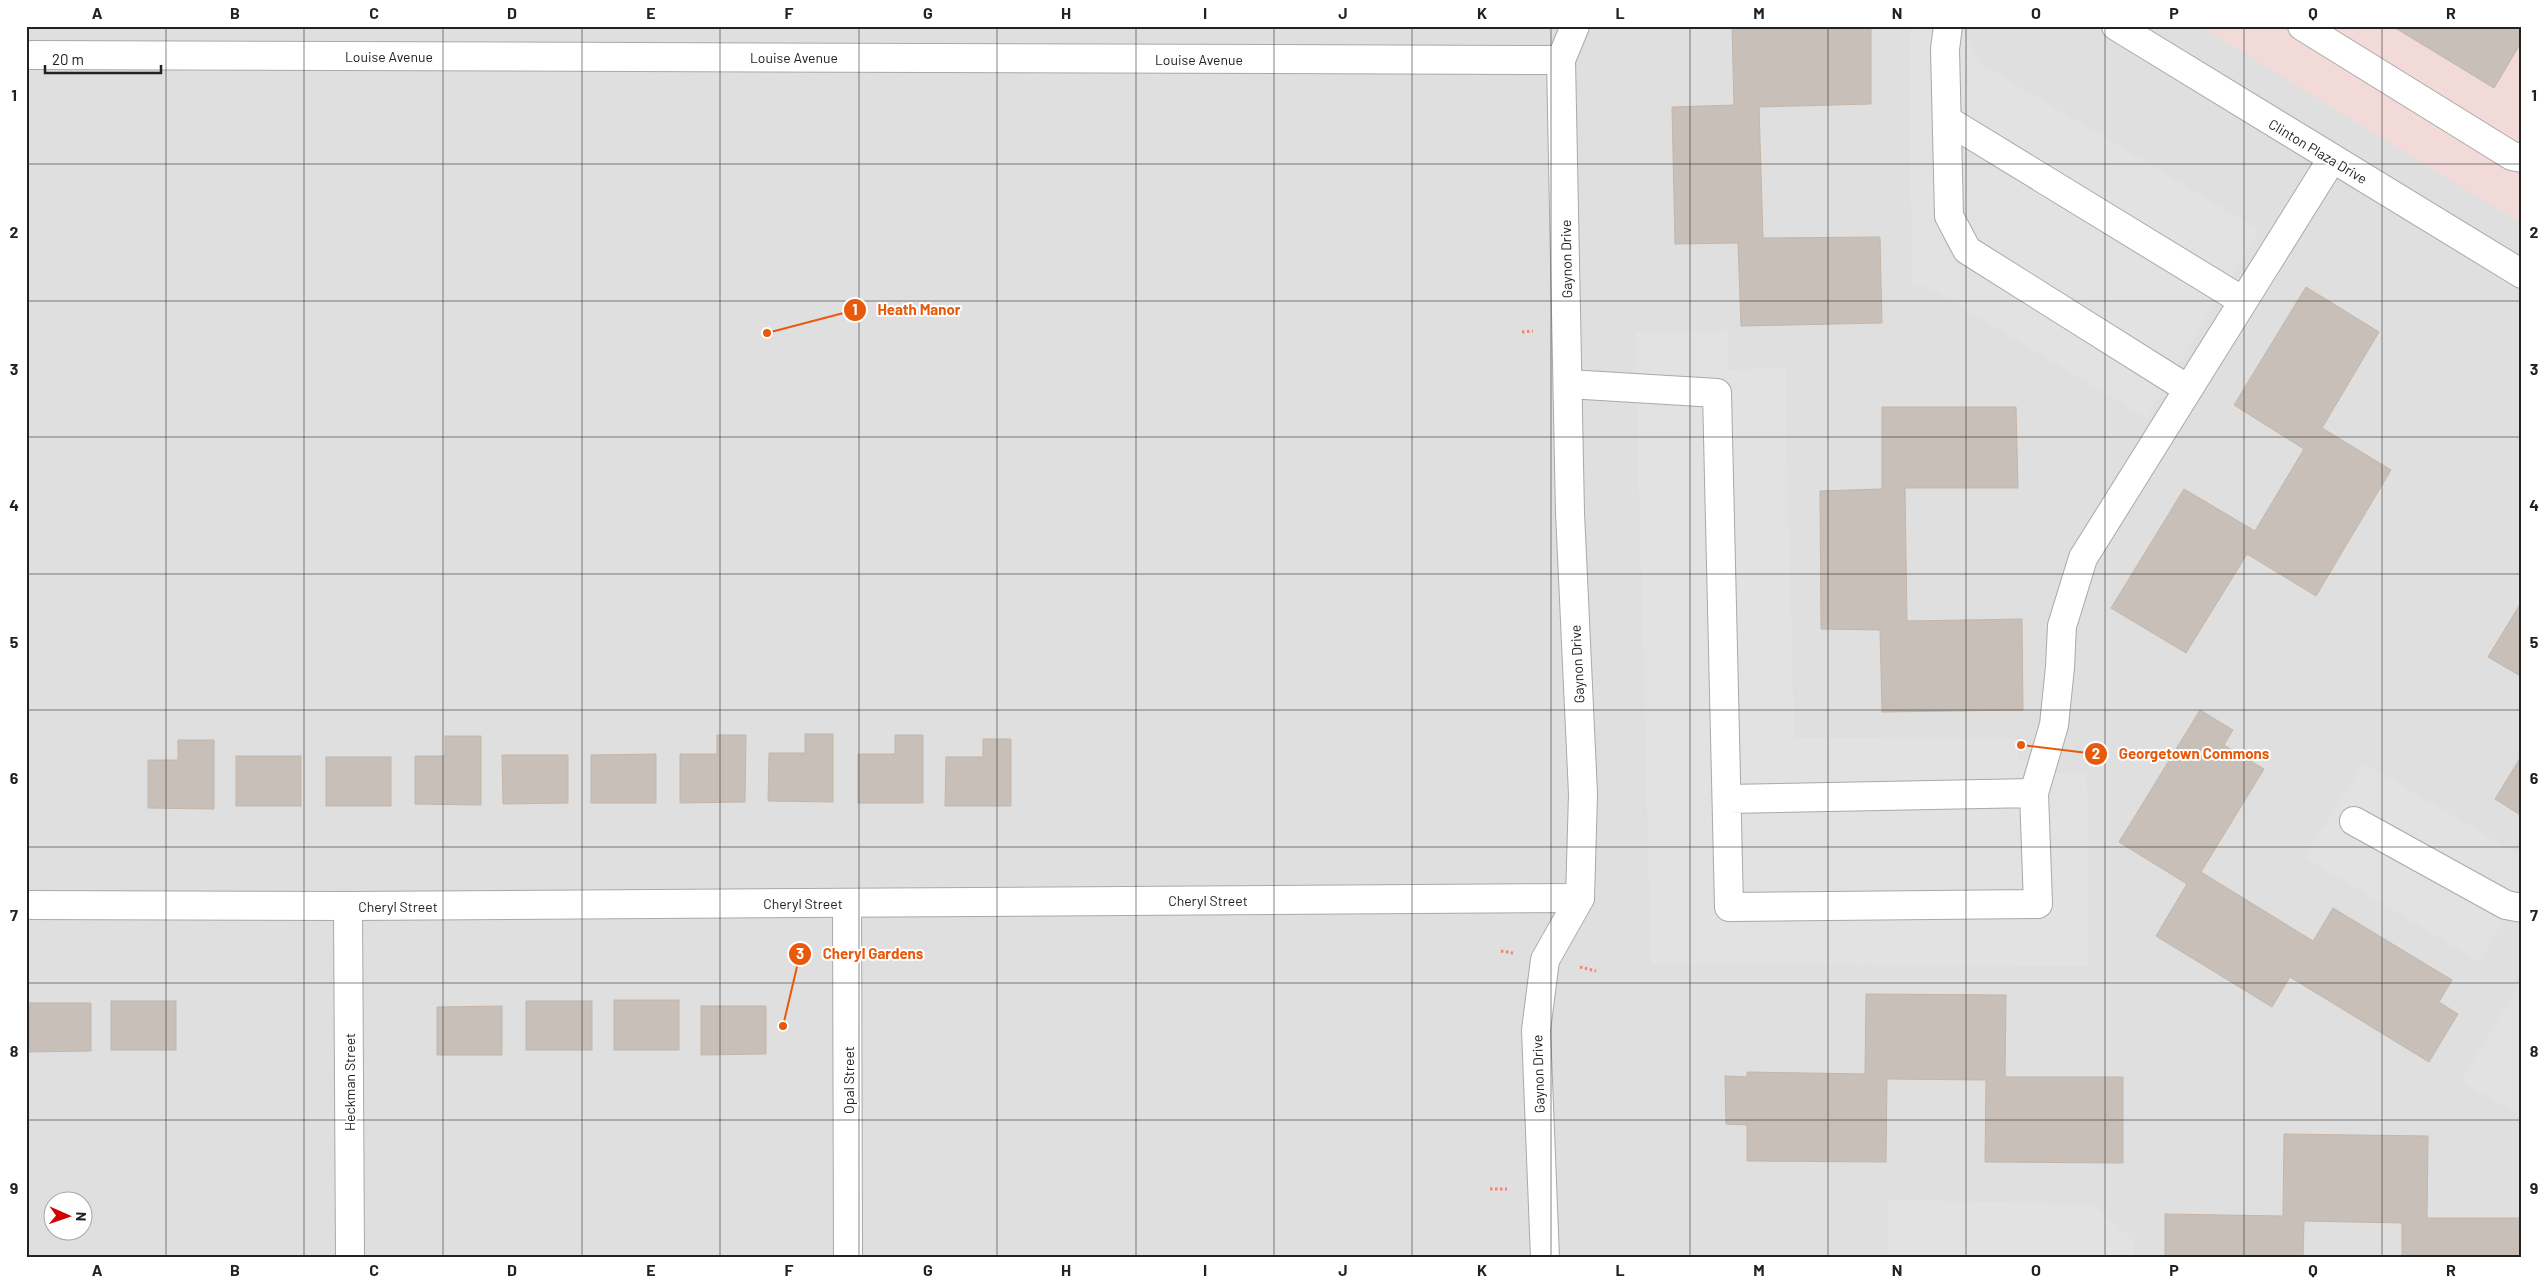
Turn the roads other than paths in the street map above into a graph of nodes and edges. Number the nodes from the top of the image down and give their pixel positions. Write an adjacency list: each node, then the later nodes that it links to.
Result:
1 (1575, 26): 6 (street)
2 (1948, 26): 7 (street)
3 (2116, 26): 9 (street, Clinton Plaza Drive)
4 (2302, 26): 8 (street)
5 (26, 55): 6 (street, Louise Avenue)
6 (1561, 60): 12 (street, Gaynon Drive)
7 (1946, 120): 11 (street); 13 (street)
8 (2522, 158)
9 (2332, 159): 10 (street, Clinton Plaza Drive); 11 (street)
10 (2522, 274)
11 (2243, 301): 13 (street)
12 (1568, 384): 15 (street); 17 (street, Gaynon Drive)
13 (2188, 389): 14 (street)
14 (2034, 793): 15 (street); 15 (street)
15 (1728, 798)
16 (2354, 821): 21 (street)
17 (1580, 898): 18 (street, Cheryl Street); 24 (street, Gaynon Drive)
18 (847, 903): 20 (street, Cheryl Street); 23 (street, Opal Street)
19 (26, 905): 20 (street, Cheryl Street)
20 (348, 906): 22 (street, Heckman Street)
21 (2522, 908)
22 (350, 1258)
23 (848, 1258)
24 (1545, 1258)

